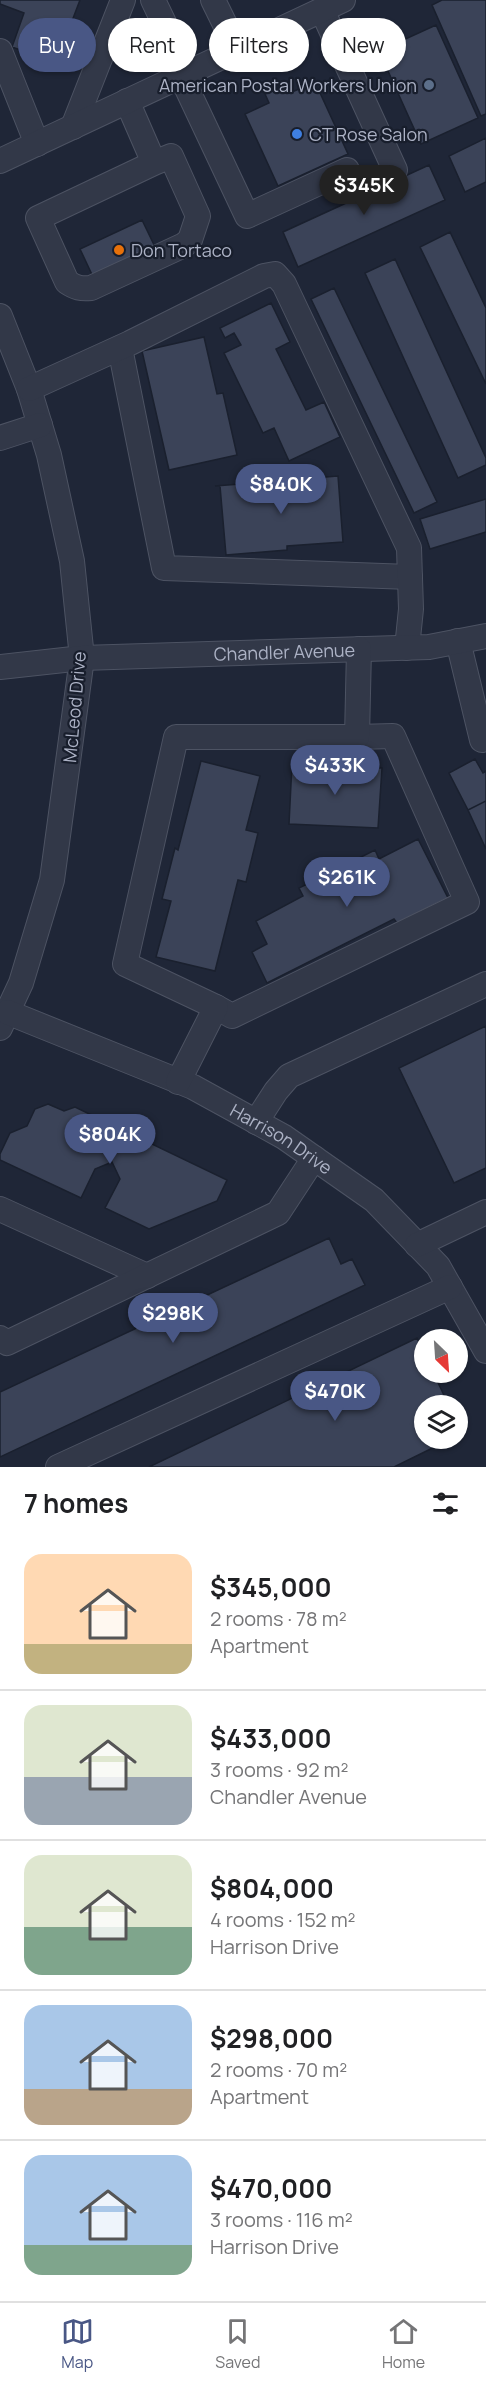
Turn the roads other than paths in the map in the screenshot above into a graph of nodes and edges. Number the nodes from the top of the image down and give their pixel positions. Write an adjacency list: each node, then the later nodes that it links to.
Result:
1 (123, 0): 11 (street)
2 (153, 0): 9 (street)
3 (213, 0): 5 (street)
4 (315, 7): 6 (street); 16 (street)
5 (222, 18)
6 (295, 18)
7 (0, 51): 12 (street)
8 (209, 63): 9 (street)
9 (185, 74): 10 (street); 15 (street)
10 (127, 101): 11 (street); 14 (street)
11 (73, 127): 12 (street)
12 (37, 144): 13 (street)
13 (0, 161)
14 (154, 163): 14 (street)
15 (347, 170)
16 (395, 170)
17 (0, 316): 19 (street, McLeod Drive)
18 (120, 348): 19 (street); 22 (street); 22 (street)
19 (29, 389): 20 (street, McLeod Drive)
20 (40, 425): 21 (street); 27 (street, McLeod Drive)
21 (0, 438)
22 (410, 577): 25 (street)
23 (486, 636): 24 (street, Chandler Avenue)
24 (458, 642): 25 (street, Chandler Avenue); 30 (street)
25 (407, 648): 26 (street, Chandler Avenue)
26 (359, 649): 27 (street, Chandler Avenue); 29 (street)
27 (82, 658): 28 (street, Chandler Avenue); 33 (street, McLeod Drive)
28 (0, 667)
29 (357, 737): 32 (street); 32 (street)
30 (486, 739)
31 (486, 984): 35 (street)
32 (216, 1007): 34 (street)
33 (4, 1020): 34 (street, Harrison Drive)
34 (178, 1082): 35 (street, Harrison Drive)
35 (256, 1122): 36 (street, Harrison Drive)
36 (314, 1158): 39 (street, Harrison Drive); 40 (street)
37 (0, 1209): 40 (street)
38 (486, 1212): 39 (street)
39 (417, 1245): 41 (street, Harrison Drive)
40 (147, 1276): 42 (street)
41 (450, 1287): 43 (street, Harrison Drive); 44 (street)
42 (0, 1338)
43 (486, 1352)
44 (58, 1467)

